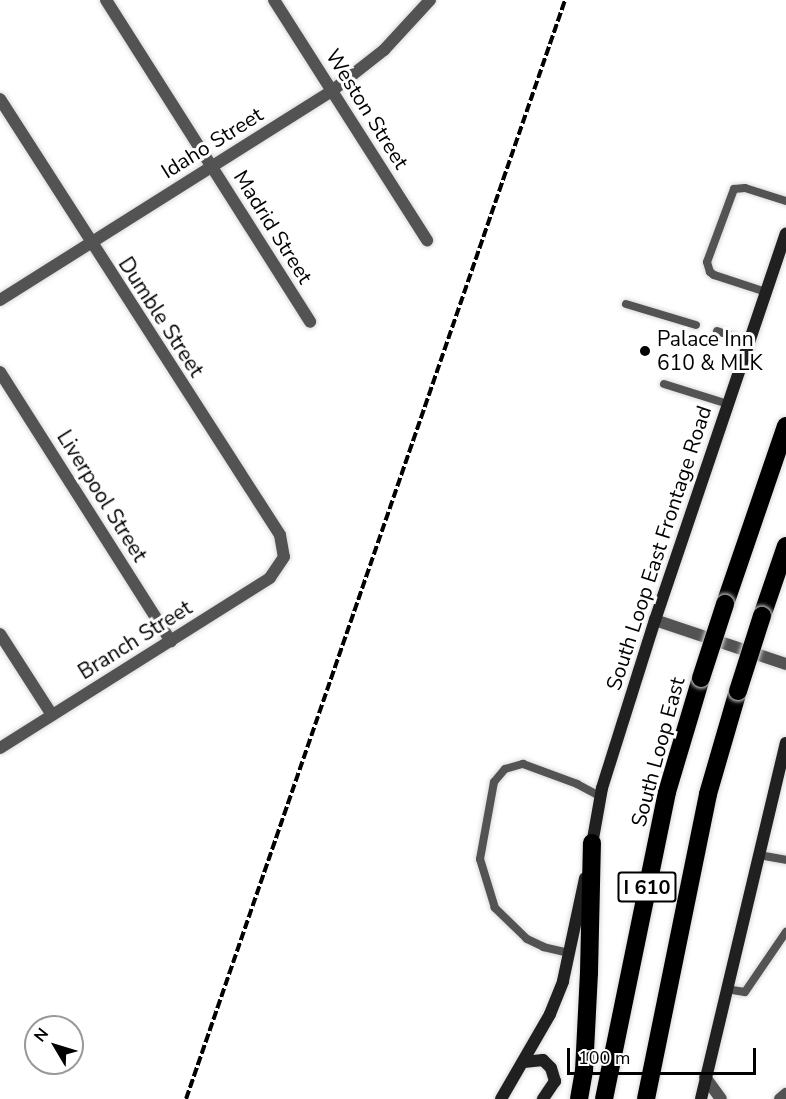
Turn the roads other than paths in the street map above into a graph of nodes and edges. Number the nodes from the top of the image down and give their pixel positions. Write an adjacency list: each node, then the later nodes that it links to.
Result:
1 (106, 0): 6 (street, Madrid Street)
2 (274, 0): 4 (street, Weston Street)
3 (430, 0): 4 (street, Idaho Street)
4 (333, 90): 6 (street, Idaho Street); 9 (street, Weston Street)
5 (0, 99): 10 (street, Dumble Street)
6 (212, 165): 10 (street, Idaho Street); 14 (street, Madrid Street)
7 (786, 201): 11 (lane)
8 (786, 234): 11 (main road, South Loop East Frontage Road)
9 (427, 240)
10 (92, 243): 12 (street, Idaho Street); 23 (street, Dumble Street)
11 (766, 292): 17 (main road, South Loop East Frontage Road)
12 (0, 300)
13 (626, 303): 15 (lane)
14 (310, 322)
15 (696, 325)
16 (717, 331): 17 (lane)
17 (749, 342): 20 (main road, South Loop East Frontage Road)
18 (0, 372): 26 (street, Liverpool Street)
19 (664, 384): 20 (lane)
20 (728, 404): 24 (main road, South Loop East Frontage Road)
21 (786, 426): 44 (highway, South Loop East / I 610, bridge)
22 (786, 546): 45 (highway, I 610, bridge)
23 (284, 557): 26 (street, Branch Street)
24 (655, 620): 27 (street); 31 (main road, South Loop East Frontage Road)
25 (0, 634): 28 (street)
26 (171, 640): 28 (street, Branch Street)
27 (786, 664)
28 (52, 715): 30 (street, Branch Street)
29 (786, 743): 33 (main road)
30 (0, 748)
31 (600, 796): 32 (main road, South Loop East Frontage Road); 36 (lane)
32 (592, 843): 36 (main road, South Loop East Frontage Road); 43 (highway)
33 (759, 855): 34 (lane); 37 (main road)
34 (786, 860)
35 (786, 932): 37 (lane)
36 (569, 953): 38 (main road, South Loop East Frontage Road)
37 (726, 989): 39 (main road)
38 (524, 1062): 41 (main road, South Loop East Frontage Road); 42 (main road)
39 (705, 1077): 46 (main road); 47 (street)
40 (786, 1094): 48 (street)
41 (501, 1099)
42 (543, 1099)
43 (579, 1099)
44 (604, 1099)
45 (646, 1099)
46 (701, 1099)
47 (721, 1099)
48 (780, 1099)

